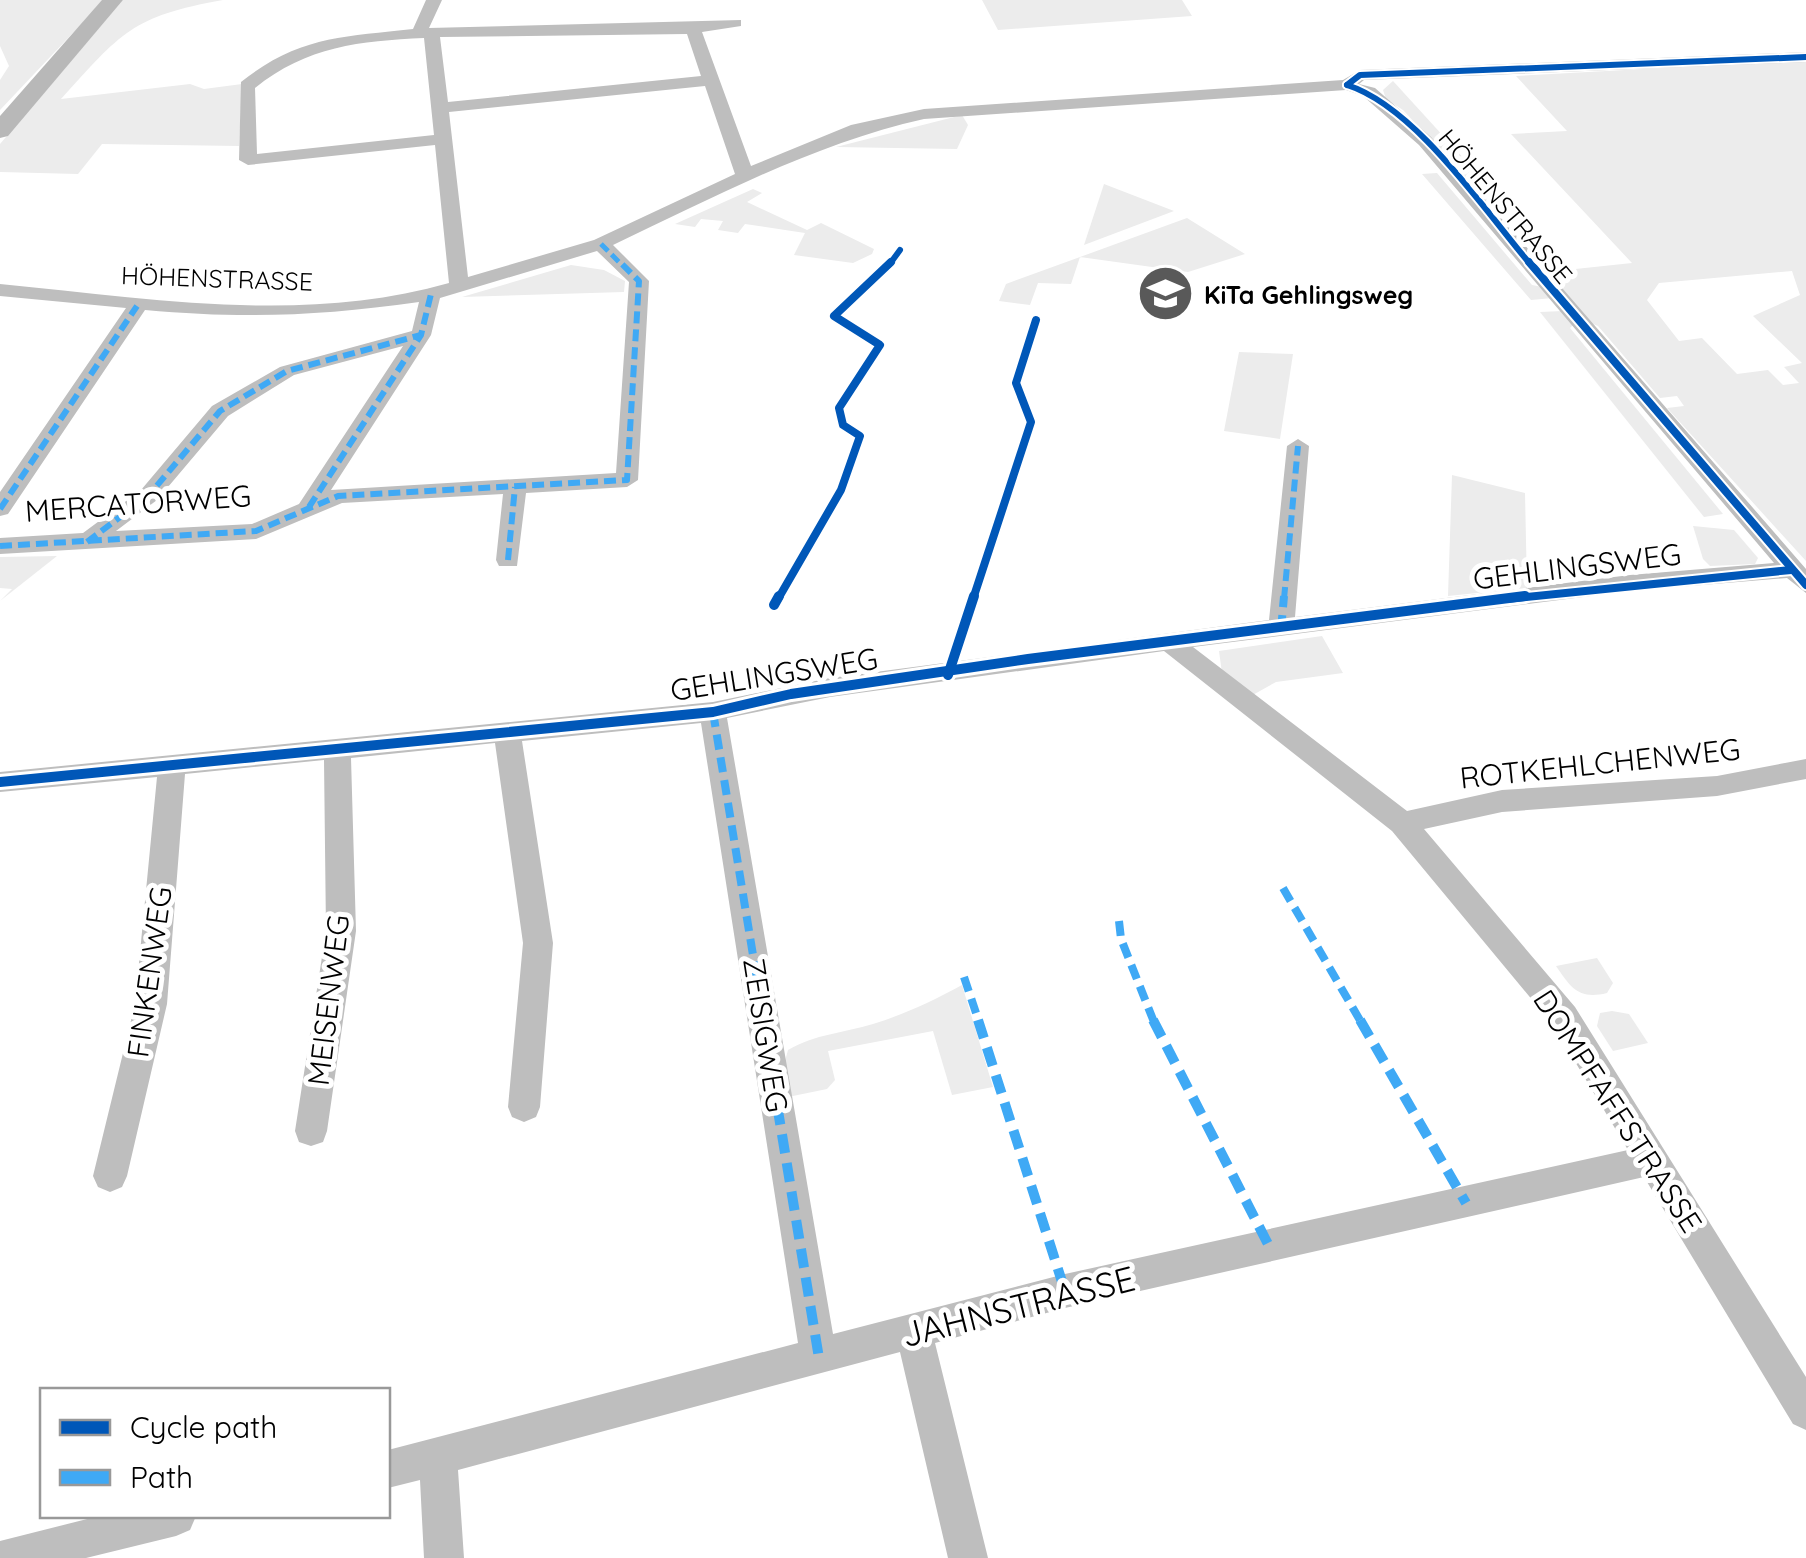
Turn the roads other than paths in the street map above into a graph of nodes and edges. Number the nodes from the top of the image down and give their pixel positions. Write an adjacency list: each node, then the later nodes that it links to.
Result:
1 (113, 0): 10 (main road)
2 (434, 0): 5 (street)
3 (735, 23): 4 (street)
4 (693, 29): 5 (street); 7 (street)
5 (425, 34): 9 (street); 11 (street)
6 (1806, 57): 8 (street, HÖHENSTRASSE)
7 (711, 80): 9 (street); 12 (street)
8 (1347, 85): 12 (street, HÖHENSTRASSE); 26 (street, HÖHENSTRASSE)
9 (440, 108): 11 (street)
10 (0, 131)
11 (443, 139): 14 (street)
12 (744, 176): 13 (street, HÖHENSTRASSE)
13 (601, 244): 14 (street, HÖHENSTRASSE); 20 (street, MERCATORWEG)
14 (459, 286): 16 (street, HÖHENSTRASSE)
15 (0, 290): 17 (street, HÖHENSTRASSE)
16 (431, 294): 17 (street, HÖHENSTRASSE); 18 (street)
17 (137, 306): 21 (street, MERCATORWEG)
18 (421, 335): 22 (street); 23 (street)
19 (1298, 446): 27 (street)
20 (515, 486): 22 (street, MERCATORWEG); 25 (street)
21 (0, 509)
22 (306, 511): 23 (street, MERCATORWEG)
23 (86, 542): 24 (street, MERCATORWEG)
24 (0, 546)
25 (508, 560)
26 (1799, 577): 27 (street, GEHLINGSWEG)
27 (1282, 630): 28 (street, GEHLINGSWEG)
28 (1172, 642): 29 (street, GEHLINGSWEG); 35 (street, DOMPFAFFSTRASSE)
29 (714, 712): 30 (street, GEHLINGSWEG); 41 (street, ZEISIGWEG)
30 (507, 732): 31 (street, GEHLINGSWEG); 36 (street)
31 (337, 749): 32 (street, GEHLINGSWEG); 37 (street, MEISENWEG)
32 (172, 765): 34 (street, GEHLINGSWEG); 39 (street, FINKENWEG)
33 (1797, 771): 35 (street, ROTKEHLCHENWEG)
34 (0, 782)
35 (1402, 823): 38 (street, DOMPFAFFSTRASSE)
36 (524, 1107)
37 (310, 1131)
38 (1652, 1160): 40 (street, JAHNSTRASSE); 42 (street, DOMPFAFFSTRASSE)
39 (110, 1176)
40 (914, 1332): 41 (street, JAHNSTRASSE); 48 (street)
41 (819, 1358): 43 (street, JAHNSTRASSE)
42 (1806, 1410)
43 (438, 1458): 44 (street, JAHNSTRASSE); 47 (street)
44 (390, 1469)
45 (168, 1518): 46 (street)
46 (7, 1558)
47 (444, 1558)
48 (968, 1558)

